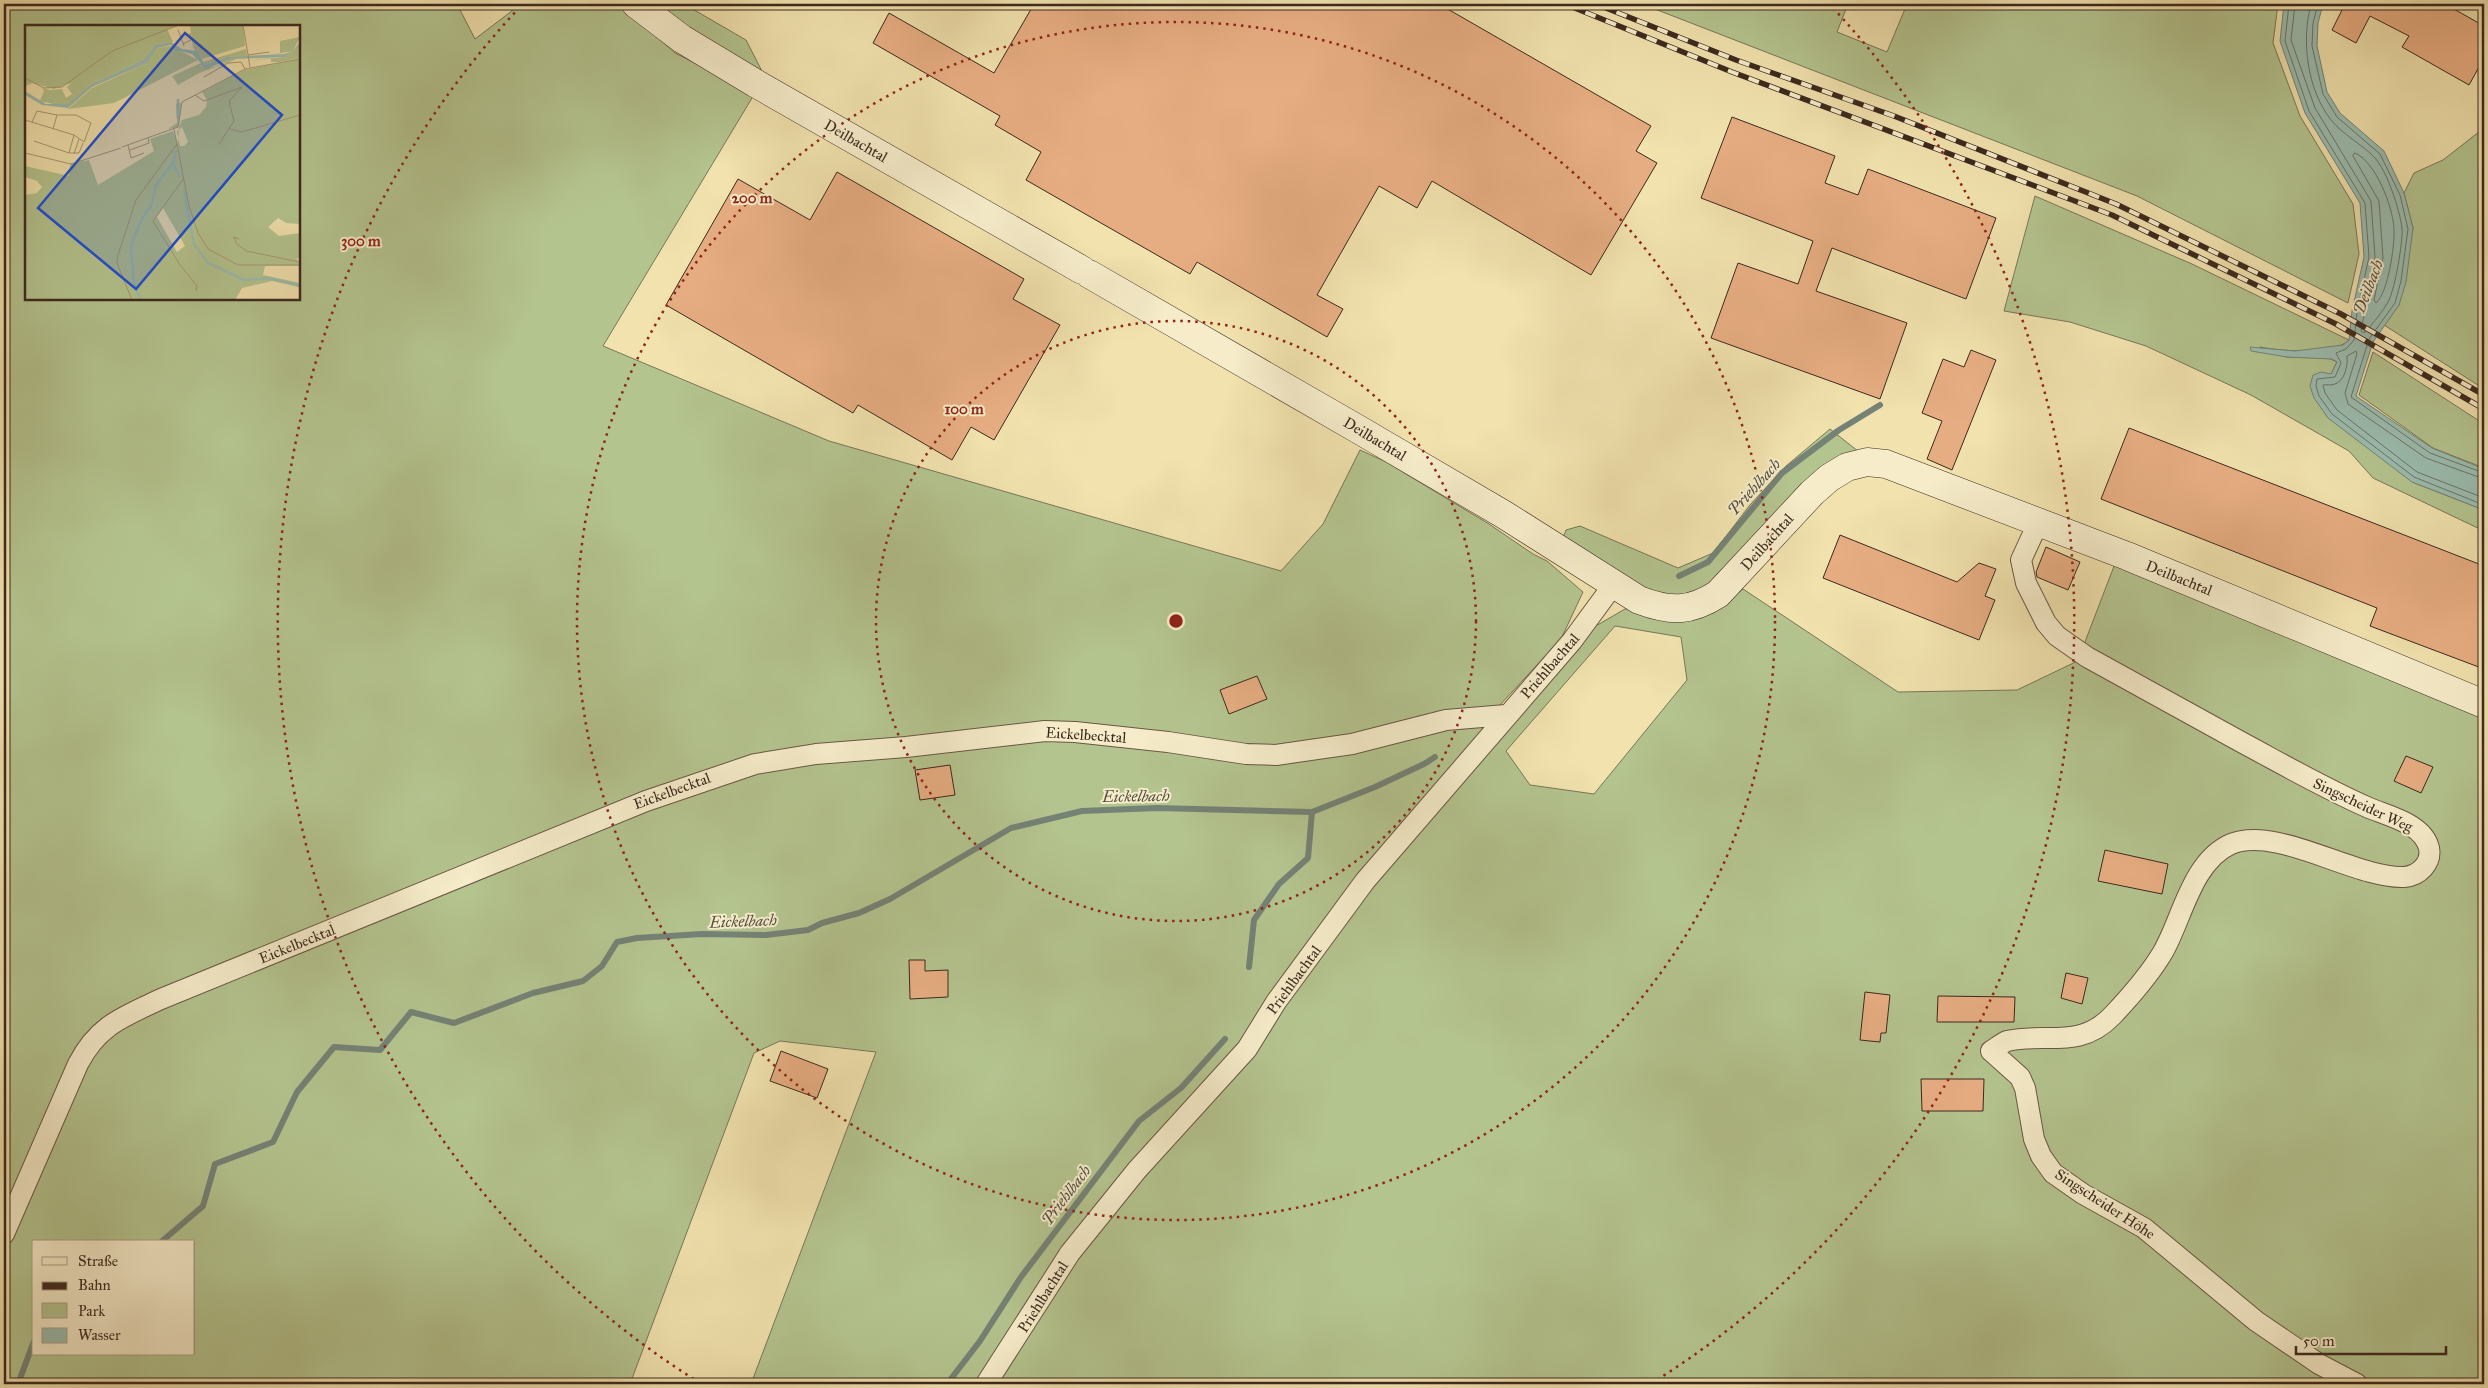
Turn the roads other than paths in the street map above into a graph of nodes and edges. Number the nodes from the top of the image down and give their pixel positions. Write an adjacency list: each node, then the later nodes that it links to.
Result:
1 (636, 4): 3 (street, Deilbachtal)
2 (2038, 523): 3 (street, Deilbachtal); 4 (street, Deilbachtal); 6 (street, Singscheider Weg)
3 (1614, 584): 5 (street, Priehlbachtal)
4 (2484, 704)
5 (1506, 715): 7 (street, Eickelbecktal); 8 (street, Priehlbachtal)
6 (2006, 1041): 9 (street, Singscheider Höhe)
7 (4, 1234)
8 (986, 1384)
9 (2356, 1384)

